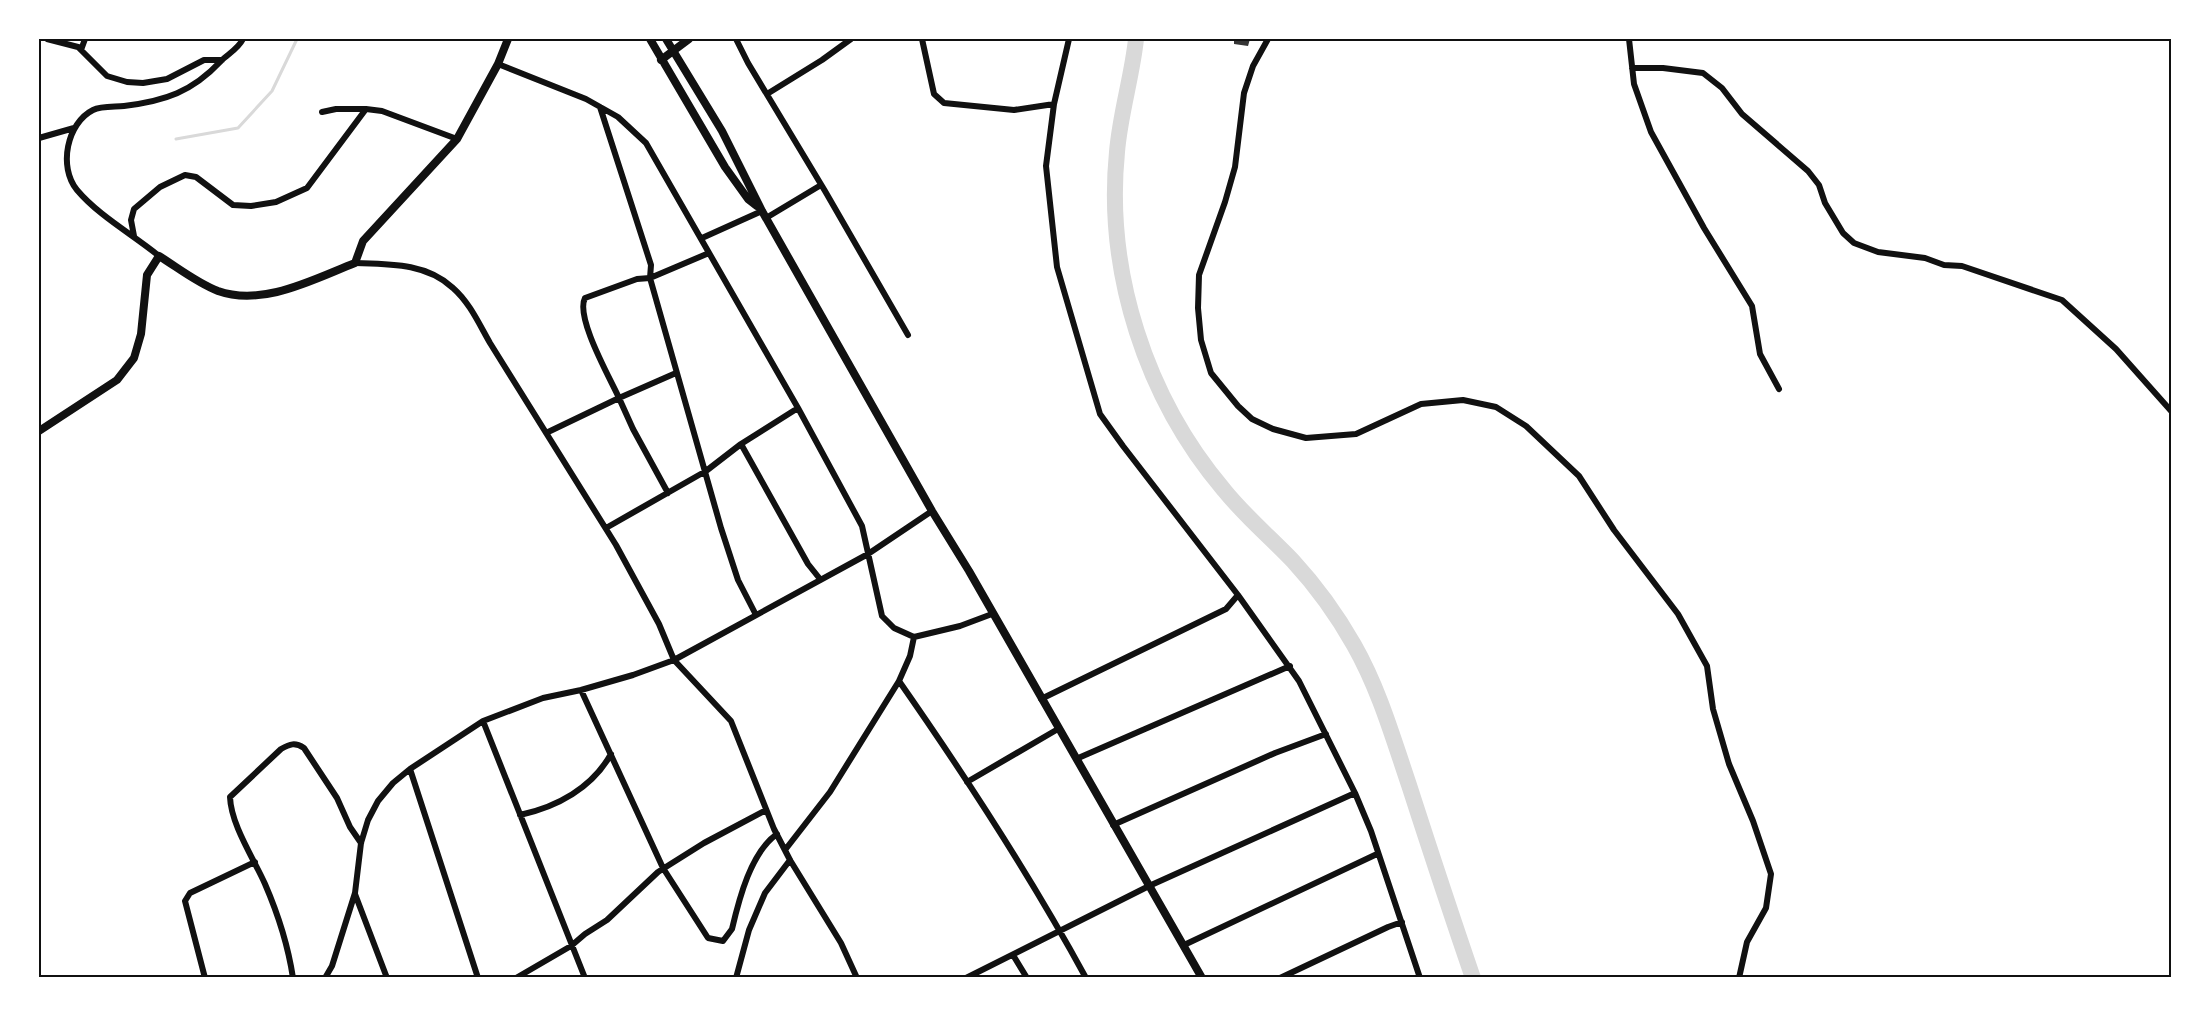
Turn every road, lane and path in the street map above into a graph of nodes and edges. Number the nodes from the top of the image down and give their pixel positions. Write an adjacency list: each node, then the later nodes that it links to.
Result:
1 (47, 39): 14 (street)
2 (85, 39): 14 (street)
3 (243, 39): 17 (street)
4 (507, 39): 19 (street)
5 (650, 39): 15 (main road)
6 (689, 39): 16 (main road)
7 (735, 39): 21 (street)
8 (852, 39): 21 (street)
9 (921, 39): 22 (street)
10 (1069, 39): 22 (street)
11 (1268, 39): 101 (street)
12 (1629, 39): 20 (street)
13 (668, 40): 15 (main road); 16 (main road)
14 (81, 50): 17 (street)
15 (656, 50): 18 (main road)
16 (672, 53): 18 (main road); 30 (main road)
17 (222, 60): 26 (street)
18 (661, 60): 30 (main road)
19 (498, 64): 23 (street); 28 (street)
20 (1632, 68): 39 (street); 42 (street)
21 (768, 94): 29 (street)
22 (1054, 104): 52 (street)
23 (600, 107): 32 (street); 36 (street)
24 (366, 109): 25 (street); 28 (street); 31 (street)
25 (322, 112)
26 (74, 128): 27 (street); 31 (street)
27 (39, 138)
28 (458, 139): 35 (street)
29 (821, 185): 30 (street); 37 (street)
30 (764, 214): 32 (street); 48 (main road)
31 (131, 234): 34 (street)
32 (702, 238): 33 (street)
33 (710, 253): 36 (street); 41 (street)
34 (159, 256): 35 (street); 43 (street)
35 (355, 262): 44 (street)
36 (650, 278): 38 (street); 40 (street)
37 (908, 335)
38 (676, 374): 40 (street); 46 (street)
39 (1779, 388)
40 (619, 398): 44 (street); 47 (street)
41 (798, 408): 45 (street); 50 (street)
42 (2172, 412)
43 (39, 431)
44 (546, 433): 49 (street)
45 (741, 444): 46 (street); 51 (street)
46 (705, 471): 47 (street); 54 (street)
47 (668, 493): 49 (street)
48 (932, 511): 50 (street); 53 (main road)
49 (606, 528): 56 (street)
50 (868, 554): 51 (street); 55 (street)
51 (820, 579): 54 (street)
52 (1238, 595): 57 (street); 60 (street)
53 (992, 614): 55 (street); 60 (main road)
54 (756, 615): 56 (street)
55 (914, 637): 58 (street)
56 (674, 660): 59 (street); 69 (street)
57 (1290, 666): 63 (street); 65 (street)
58 (899, 681): 67 (street); 74 (street)
59 (581, 690): 61 (street); 64 (street)
60 (1041, 699): 62 (main road)
61 (483, 721): 66 (street); 70 (street)
62 (1058, 729): 65 (main road); 67 (street)
63 (1326, 734): 68 (street); 71 (street)
64 (611, 754): 70 (street); 78 (street)
65 (1076, 759): 71 (main road)
66 (410, 769): 73 (street); 90 (street)
67 (967, 782): 82 (street)
68 (1355, 794): 75 (street); 79 (street)
69 (766, 810): 72 (street); 78 (street)
70 (520, 815): 84 (street)
71 (1113, 825): 79 (main road)
72 (777, 834): 74 (street); 78 (street)
73 (361, 843): 77 (street); 80 (street)
74 (785, 850): 76 (street)
75 (1377, 854): 81 (street); 83 (street)
76 (790, 860): 93 (street); 94 (street)
77 (255, 862): 86 (street); 87 (street)
78 (663, 868): 84 (street)
79 (1149, 886): 82 (street); 83 (main road)
80 (355, 894): 88 (street); 89 (street)
81 (1402, 922): 99 (street); 100 (street)
82 (1060, 931): 85 (street); 97 (street)
83 (1184, 945): 98 (main road)
84 (571, 946): 91 (street); 92 (street)
85 (1012, 955): 95 (street); 96 (street)
86 (205, 978)
87 (293, 978)
88 (325, 978)
89 (387, 978)
90 (478, 978)
91 (516, 978)
92 (585, 978)
93 (736, 978)
94 (857, 978)
95 (966, 978)
96 (1027, 978)
97 (1086, 978)
98 (1202, 978)
99 (1280, 978)
100 (1420, 978)
101 (1739, 978)

